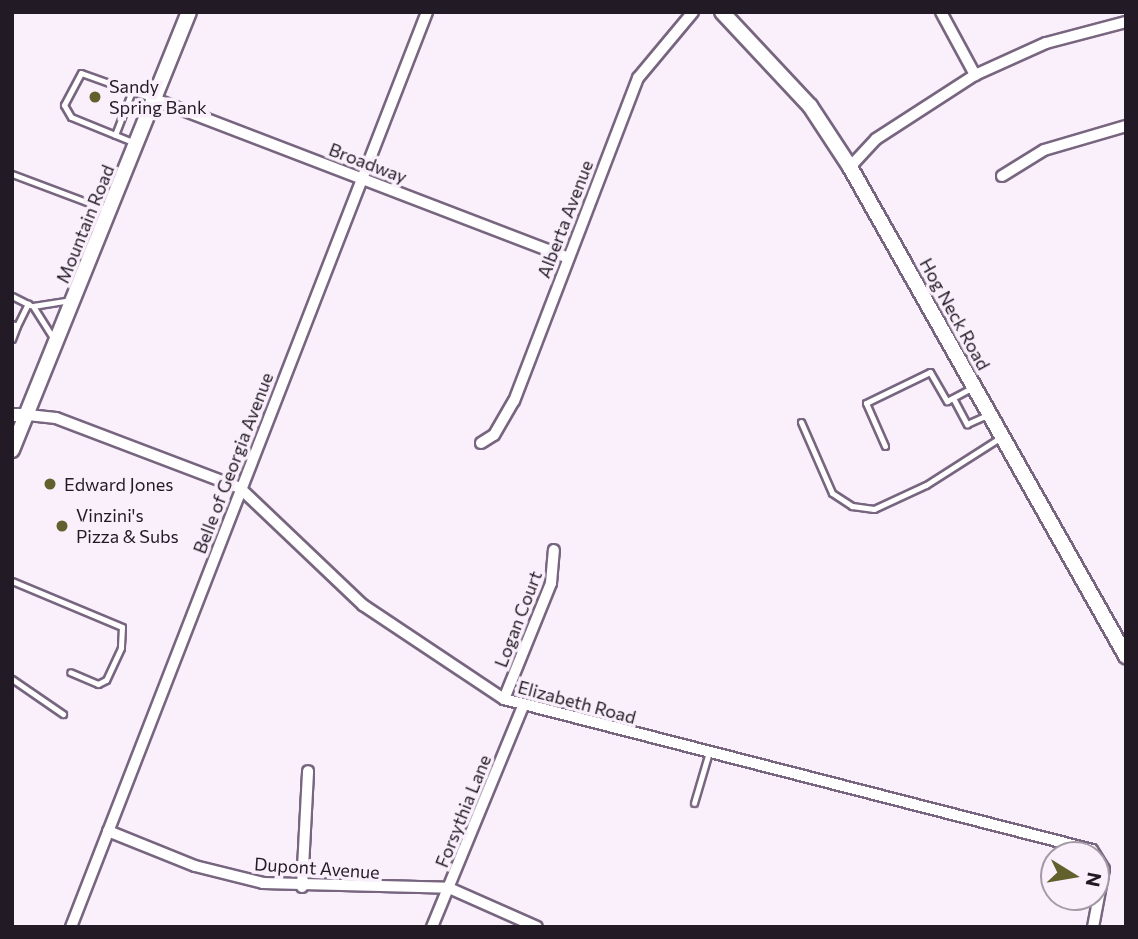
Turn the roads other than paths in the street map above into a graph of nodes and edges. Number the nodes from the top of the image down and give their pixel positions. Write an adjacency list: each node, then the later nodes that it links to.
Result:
1 (190, 12): 9 (main road, Mountain Road)
2 (427, 12): 16 (street, Belle of Georgia Avenue)
3 (692, 12): 18 (street, Alberta Avenue)
4 (722, 12): 13 (main road, Hog Neck Road)
5 (941, 12): 7 (street)
6 (1126, 22): 7 (street)
7 (975, 75): 13 (street)
8 (132, 91): 9 (lane); 11 (lane); 11 (lane)
9 (157, 100): 12 (main road, Mountain Road); 16 (street, Broadway)
10 (1126, 126): 15 (street)
11 (115, 135): 12 (lane)
12 (139, 145): 17 (main road, Mountain Road)
13 (850, 167): 25 (main road, Hog Neck Road)
14 (12, 174): 17 (lane)
15 (1002, 176)
16 (362, 178): 18 (street, Broadway); 35 (street, Belle of Georgia Avenue)
17 (111, 212): 20 (main road, Mountain Road)
18 (566, 257): 32 (street, Alberta Avenue)
19 (12, 296): 21 (lane)
20 (76, 299): 21 (lane); 24 (main road, Mountain Road)
21 (30, 305): 22 (lane); 24 (lane)
22 (15, 325): 23 (lane)
23 (12, 339)
24 (57, 344): 29 (main road, Mountain Road)
25 (974, 387): 26 (lane); 27 (main road, Hog Neck Road)
26 (953, 398): 27 (lane); 33 (lane)
27 (989, 414): 31 (main road, Hog Neck Road)
28 (12, 415): 29 (street)
29 (28, 415): 34 (main road, Mountain Road); 35 (street, Elizabeth Road)
30 (801, 422): 31 (lane)
31 (1001, 437): 38 (main road, Hog Neck Road)
32 (481, 443)
33 (885, 446)
34 (12, 450)
35 (240, 488): 41 (street, Elizabeth Road); 47 (street, Belle of Georgia Avenue)
36 (554, 550): 41 (street, Logan Court)
37 (12, 581): 39 (lane)
38 (1125, 654)
39 (70, 672)
40 (12, 679): 43 (lane)
41 (504, 699): 42 (street, Elizabeth Road)
42 (523, 706): 44 (street, Elizabeth Road); 49 (street, Forsythia Lane)
43 (63, 714)
44 (709, 752): 46 (lane); 53 (street, Elizabeth Road)
45 (308, 771): 48 (street)
46 (694, 803)
47 (108, 831): 48 (street, Dupont Avenue); 50 (street, Belle of Georgia Avenue)
48 (302, 887): 49 (street, Dupont Avenue)
49 (449, 888): 51 (street, Forsythia Lane); 52 (street)
50 (71, 927)
51 (432, 927)
52 (537, 927)
53 (1093, 927)

